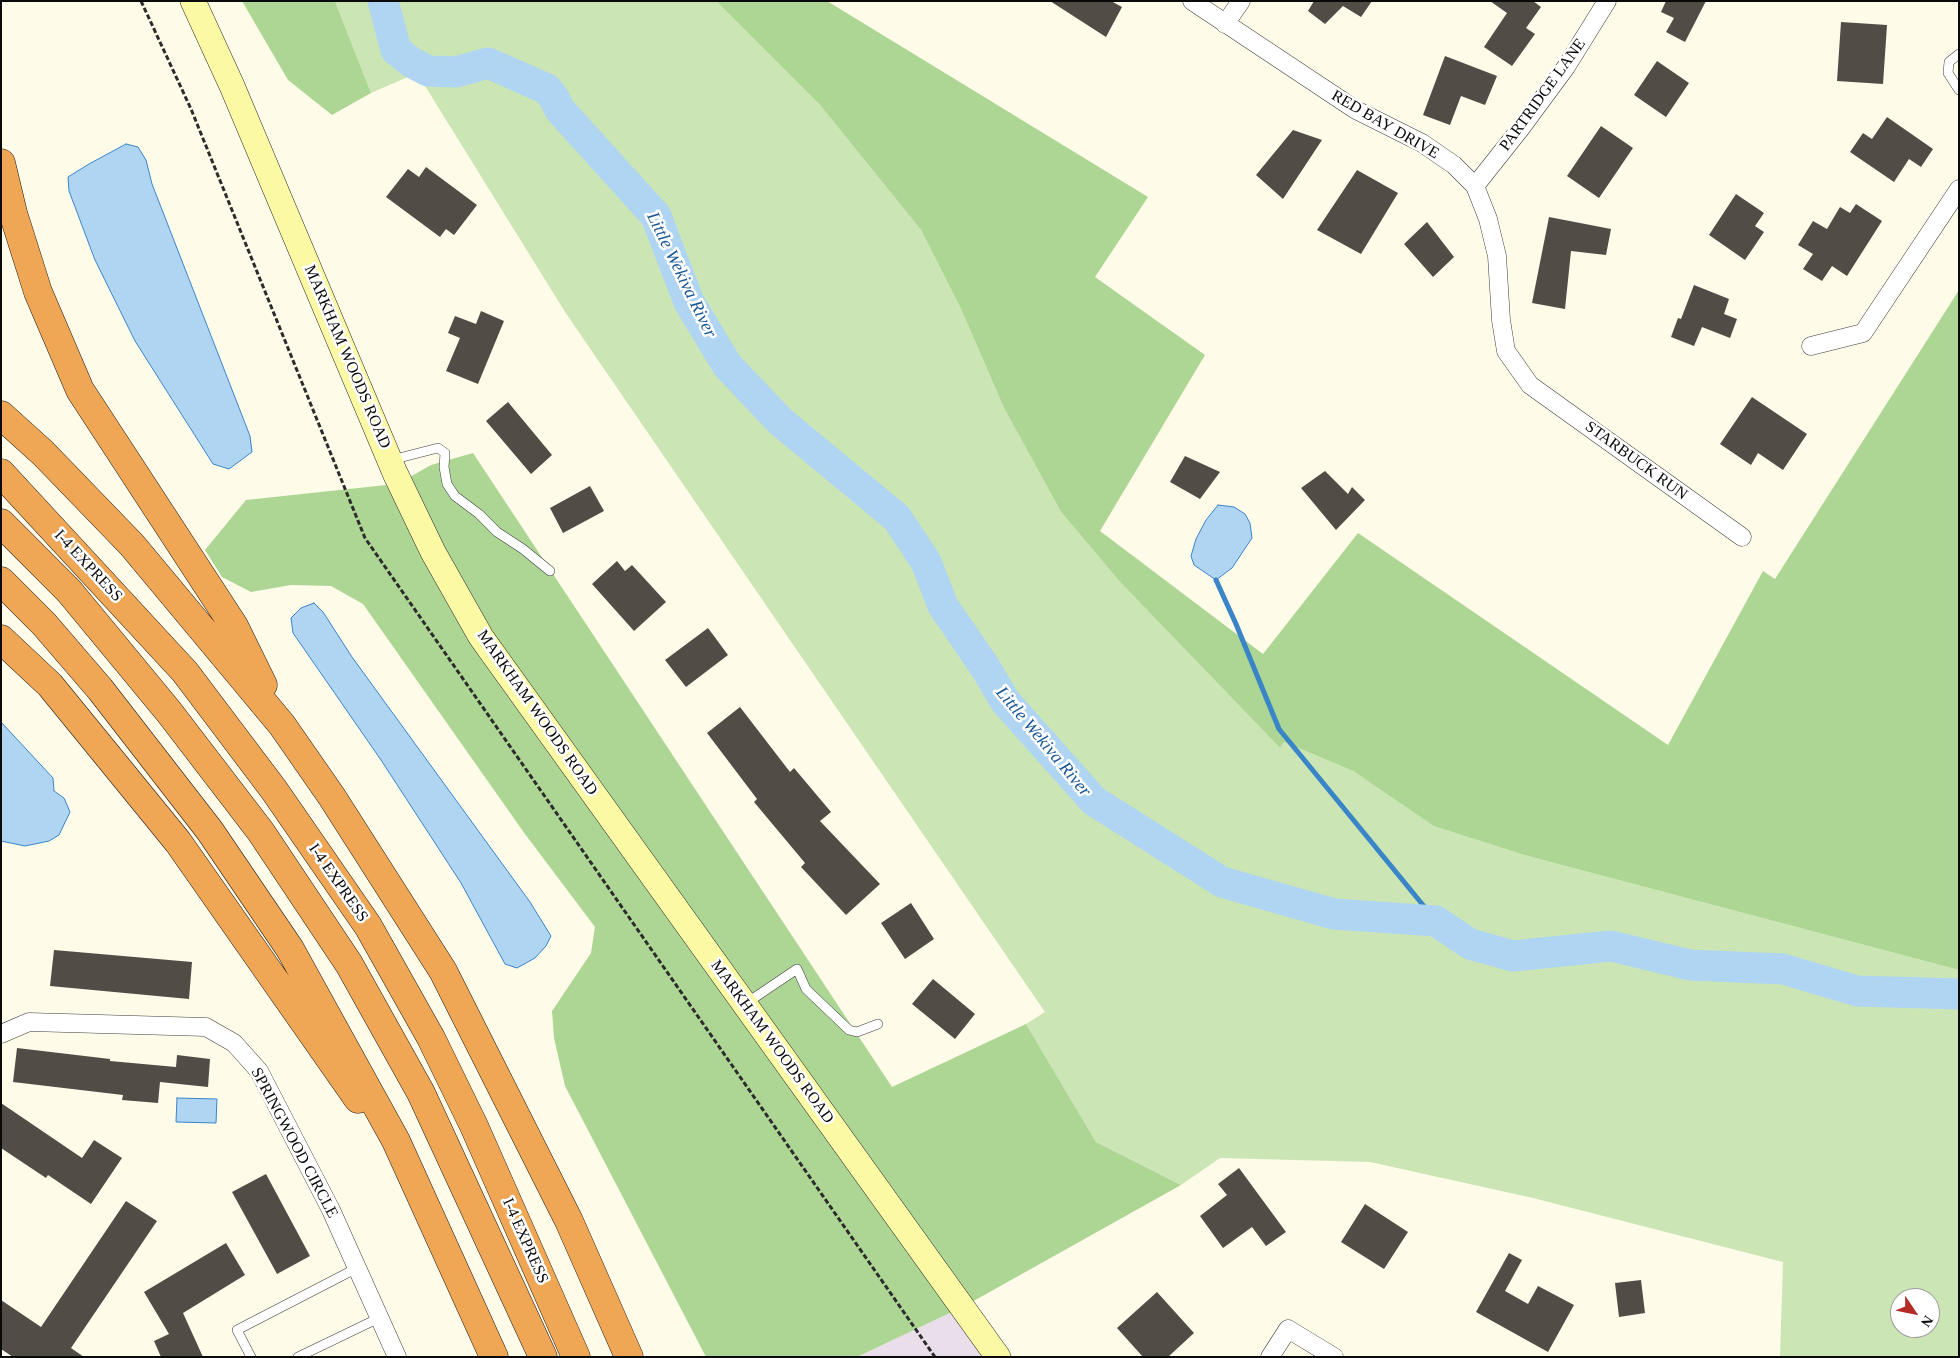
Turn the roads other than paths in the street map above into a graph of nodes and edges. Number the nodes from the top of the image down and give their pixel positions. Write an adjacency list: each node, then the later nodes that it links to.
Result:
1 (193, 1): 14 (main road, MARKHAM WOODS ROAD)
2 (1192, 1): 5 (street, RED BAY DRIVE)
3 (1241, 1): 5 (street)
4 (1607, 1): 9 (street, PARTRIDGE LANE)
5 (1225, 24): 9 (street, RED BAY DRIVE)
6 (1959, 54): 7 (lane)
7 (1959, 90)
8 (1, 163): 21 (highway)
9 (1475, 186): 12 (street, RED BAY DRIVE)
10 (1959, 189): 11 (street)
11 (1811, 346)
12 (1530, 385): 17 (street, STARBUCK RUN)
13 (1, 415): 21 (highway)
14 (390, 460): 18 (lane); 22 (main road, MARKHAM WOODS ROAD)
15 (1, 473): 33 (highway, I-4 EXPRESS)
16 (1, 523): 32 (highway, I-4 EXPRESS)
17 (1742, 538)
18 (550, 571)
19 (1, 581): 25 (highway)
20 (1, 639): 25 (highway)
21 (282, 725): 34 (highway)
22 (745, 1004): 23 (lane); 35 (main road, MARKHAM WOODS ROAD)
23 (878, 1024)
24 (1, 1034): 26 (street, SPRINGWOOD CIRCLE)
25 (396, 1141): 31 (highway)
26 (357, 1268): 27 (street, SPRINGWOOD CIRCLE); 28 (lane)
27 (379, 1318): 29 (lane); 30 (street, SPRINGWOOD CIRCLE)
28 (250, 1357)
29 (298, 1357)
30 (397, 1357)
31 (494, 1357)
32 (542, 1357)
33 (576, 1357)
34 (629, 1357)
35 (998, 1357)
36 (1270, 1357): 37 (street)
37 (1334, 1357)

